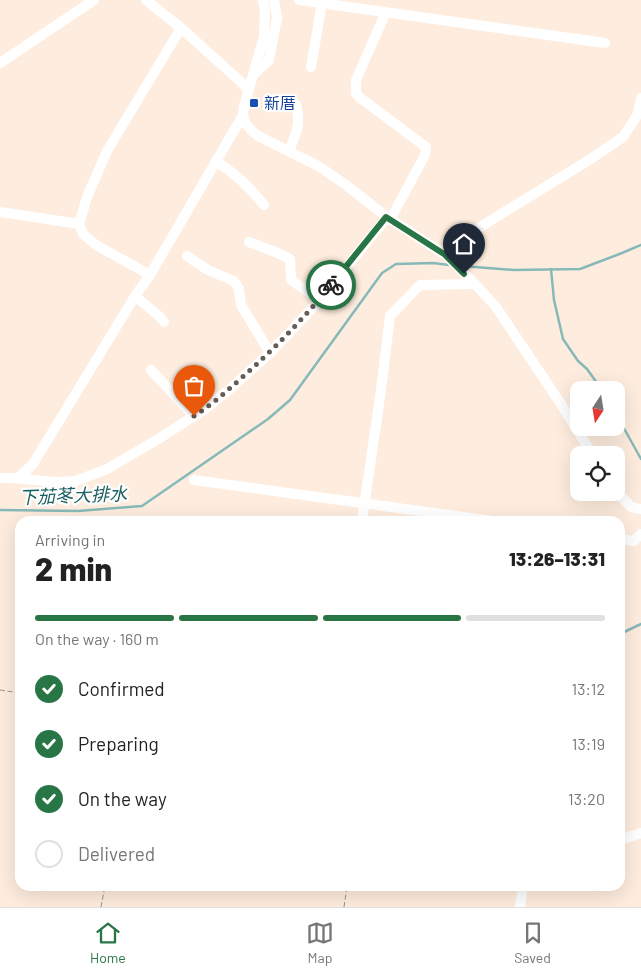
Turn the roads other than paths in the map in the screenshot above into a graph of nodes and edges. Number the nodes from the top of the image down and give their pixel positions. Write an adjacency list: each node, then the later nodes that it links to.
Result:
1 (94, 0): 10 (street)
2 (146, 0): 8 (street)
3 (263, 0): 12 (street)
4 (274, 0): 12 (street)
5 (299, 0): 6 (street)
6 (322, 3): 7 (street); 11 (street)
7 (386, 12): 9 (street); 21 (street)
8 (182, 28): 13 (street); 22 (street)
9 (605, 43)
10 (0, 63)
11 (311, 67)
12 (253, 75): 13 (street)
13 (249, 91): 16 (street)
14 (641, 98): 24 (street)
15 (296, 104): 17 (street)
16 (243, 115): 17 (street); 18 (street)
17 (289, 151): 21 (street)
18 (216, 161): 19 (street); 26 (street)
19 (264, 205)
20 (0, 212): 22 (street)
21 (388, 218): 24 (street); 29 (street)
22 (79, 224): 26 (street)
23 (249, 242): 29 (street)
24 (444, 254): 27 (street)
25 (187, 256): 31 (street)
26 (150, 275): 28 (street)
27 (475, 284): 34 (street); 39 (street)
28 (135, 296): 30 (street); 36 (street)
29 (320, 300): 31 (street)
30 (164, 322)
31 (270, 353): 33 (street)
32 (151, 370): 33 (street)
33 (194, 416): 36 (street)
34 (587, 446)
35 (0, 478): 36 (street)
36 (18, 478)
37 (194, 480): 39 (street)
38 (625, 500): 40 (street)
39 (365, 503): 41 (street); 42 (street)
40 (641, 509)
41 (363, 516)
42 (457, 516)
43 (641, 534): 44 (street)
44 (625, 540)
45 (641, 833): 46 (street)
46 (625, 838)
47 (522, 891): 48 (street)
48 (520, 907)

